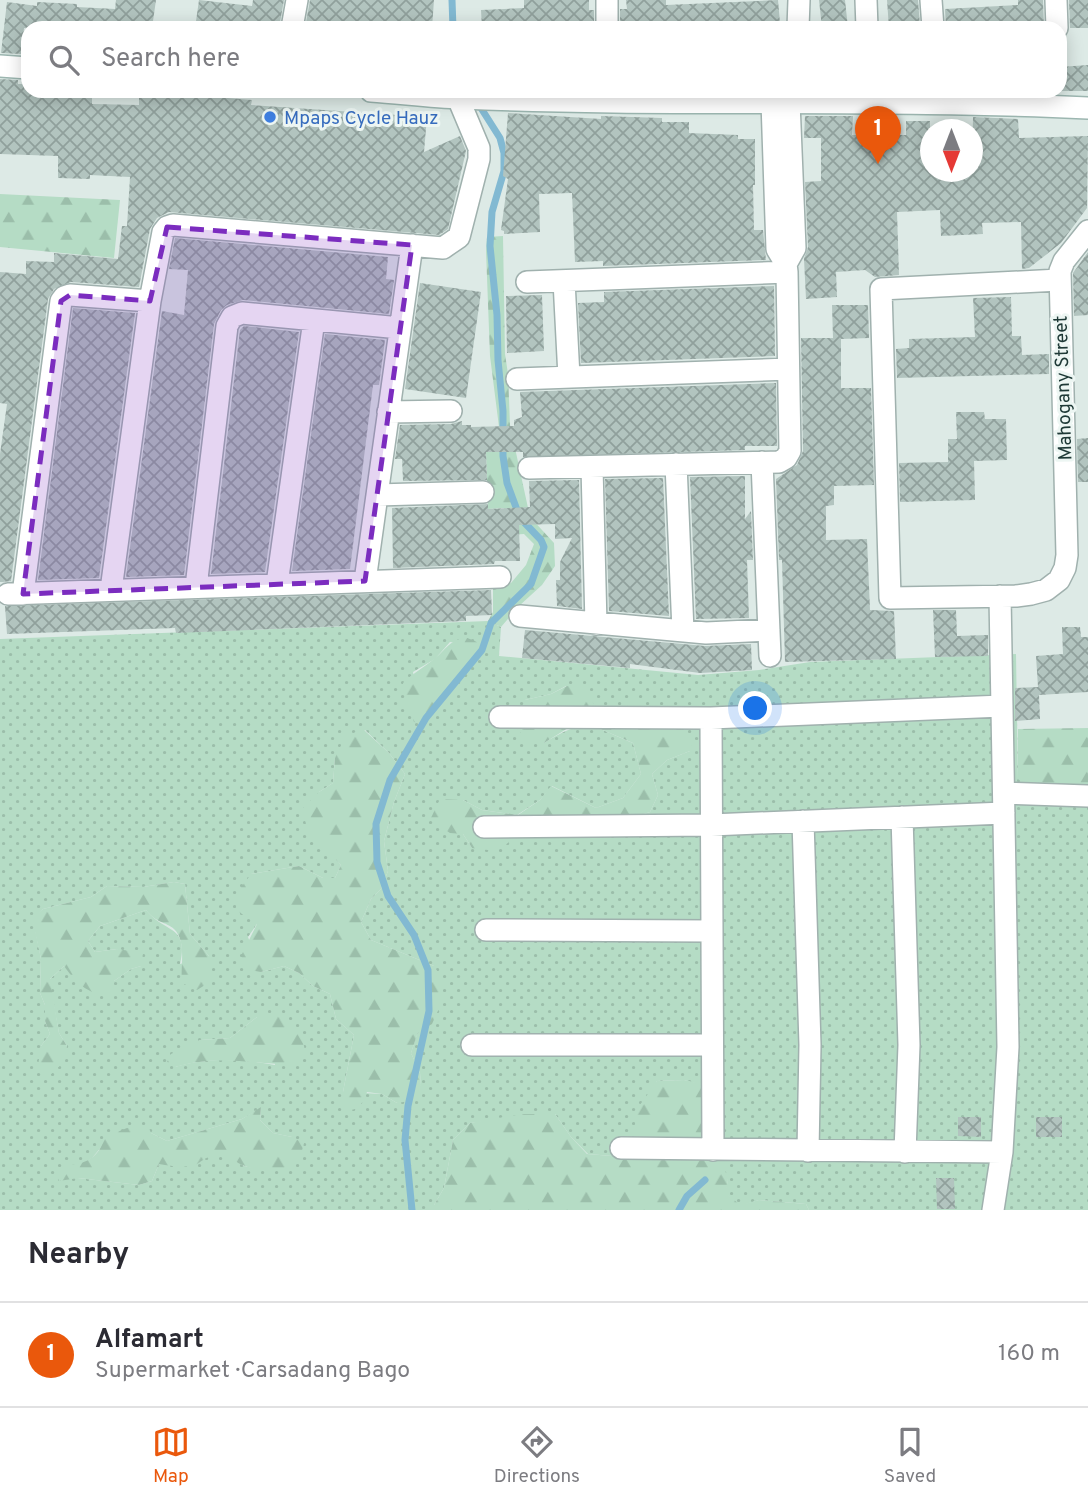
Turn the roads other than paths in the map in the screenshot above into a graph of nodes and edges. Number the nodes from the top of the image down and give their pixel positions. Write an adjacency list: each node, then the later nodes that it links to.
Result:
1 (297, 0): 7 (street)
2 (607, 0): 8 (street)
3 (799, 0): 9 (street)
4 (866, 0): 10 (street)
5 (931, 0): 11 (street)
6 (1056, 0): 12 (street)
7 (293, 21)
8 (607, 21)
9 (798, 21)
10 (867, 21)
11 (932, 21)
12 (1057, 21)
13 (0, 66): 14 (street)
14 (21, 68)
15 (458, 98): 18 (street); 21 (street)
16 (841, 98): 18 (street)
17 (904, 98): 19 (street)
18 (781, 102): 22 (street)
19 (1088, 108)
20 (1088, 231): 23 (street, Mahogany Street)
21 (412, 245): 26 (street); 28 (street)
22 (786, 268): 24 (street); 29 (street)
23 (1059, 280): 45 (street, Mahogany Street); 45 (street)
24 (564, 281): 25 (street); 30 (street)
25 (527, 282)
26 (150, 302): 44 (street); 44 (street)
27 (314, 320): 28 (street); 42 (street); 43 (street)
28 (400, 328): 33 (street)
29 (788, 369): 30 (street); 34 (street)
30 (569, 377): 31 (street)
31 (517, 379)
32 (452, 411): 33 (street)
33 (388, 412): 39 (street)
34 (762, 461): 35 (street); 48 (street)
35 (676, 464): 36 (street); 49 (street)
36 (592, 467): 37 (street); 47 (street)
37 (529, 468)
38 (483, 492): 39 (street)
39 (377, 495): 41 (street)
40 (500, 577): 41 (street)
41 (365, 581): 42 (street)
42 (277, 584): 43 (street)
43 (196, 587): 44 (street)
44 (111, 590)
45 (1000, 596): 51 (street)
46 (520, 616): 47 (street)
47 (596, 624): 49 (street)
48 (769, 629): 49 (street); 50 (street)
49 (683, 631)
50 (770, 656)
51 (1002, 706): 53 (street); 55 (street)
52 (500, 717): 53 (street)
53 (711, 718): 58 (street)
54 (1088, 796): 55 (street)
55 (1004, 803): 56 (street); 68 (street)
56 (902, 817): 57 (street); 67 (street)
57 (803, 821): 58 (street); 66 (street)
58 (711, 825): 59 (street); 61 (street)
59 (484, 827)
60 (486, 930): 61 (street)
61 (712, 931): 63 (street)
62 (472, 1045): 63 (street)
63 (712, 1045): 65 (street)
64 (621, 1148): 65 (street)
65 (713, 1150): 66 (street)
66 (808, 1151): 67 (street)
67 (905, 1152): 68 (street)
68 (1002, 1152): 69 (street)
69 (993, 1210)

